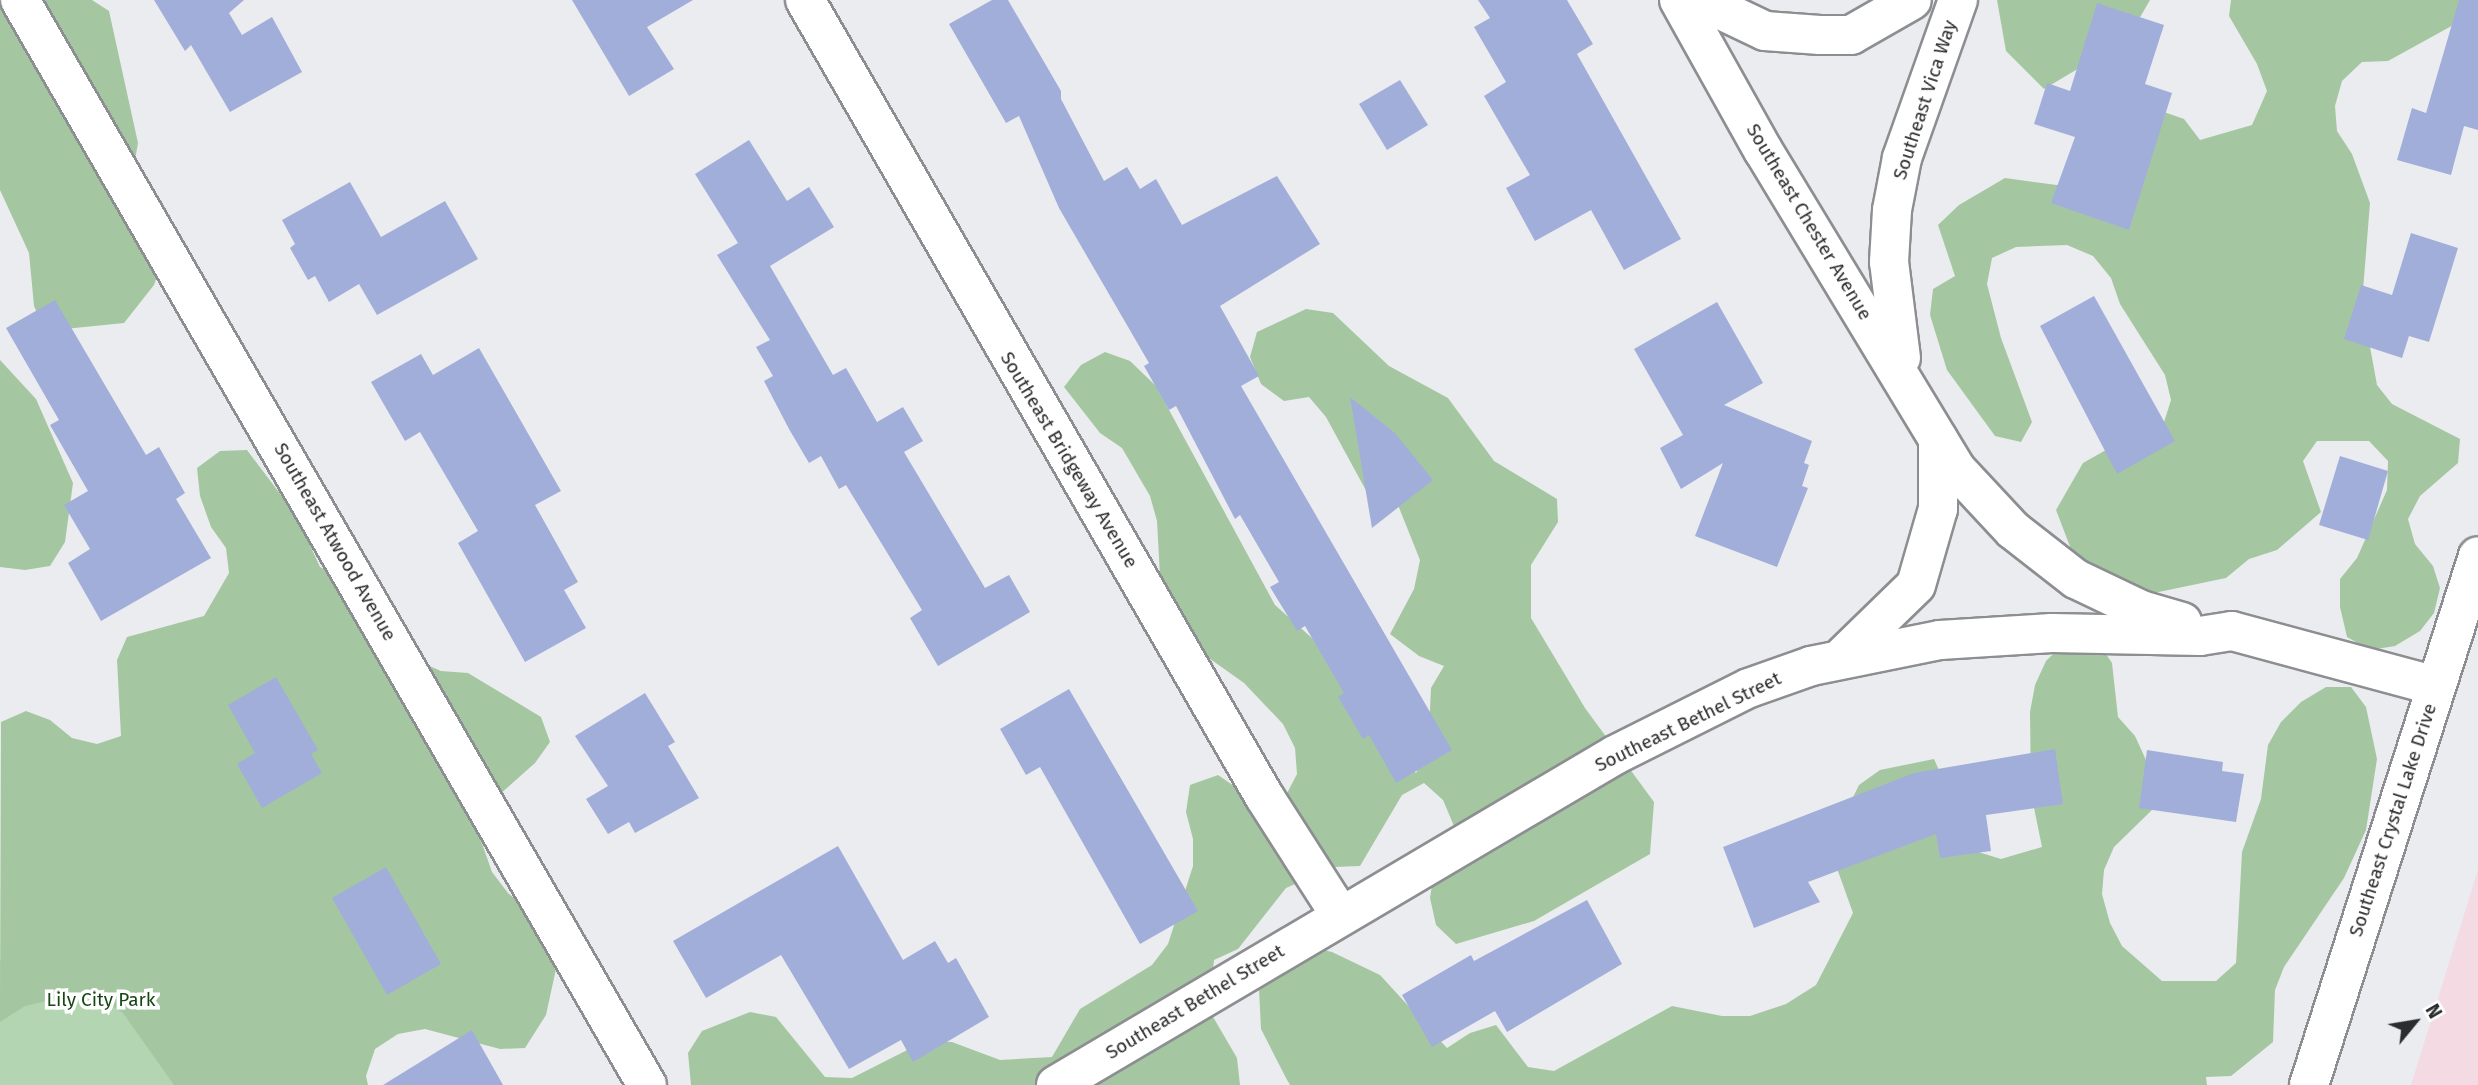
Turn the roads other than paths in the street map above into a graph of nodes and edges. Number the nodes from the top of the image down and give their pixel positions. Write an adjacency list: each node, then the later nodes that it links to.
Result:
1 (20, 0): 13 (street, Southeast Atwood Avenue)
2 (805, 0): 12 (street, Southeast Bridgeway Avenue)
3 (1679, 0): 7 (street, Southeast Chester Avenue)
4 (1700, 0): 5 (street)
5 (1912, 0)
6 (1958, 0): 7 (street, Southeast Vica Way)
7 (1940, 443): 9 (street, Southeast Chester Avenue); 10 (street)
8 (2478, 556): 11 (street, Southeast Crystal Lake Drive)
9 (2232, 631): 10 (street, Southeast Bethel Street); 11 (street, Southeast Bethel Street)
10 (1842, 656): 12 (street, Southeast Bethel Street)
11 (2436, 685): 15 (street, Southeast Crystal Lake Drive)
12 (1340, 915): 14 (street, Southeast Bethel Street)
13 (647, 1085)
14 (1056, 1085)
15 (2309, 1085)

